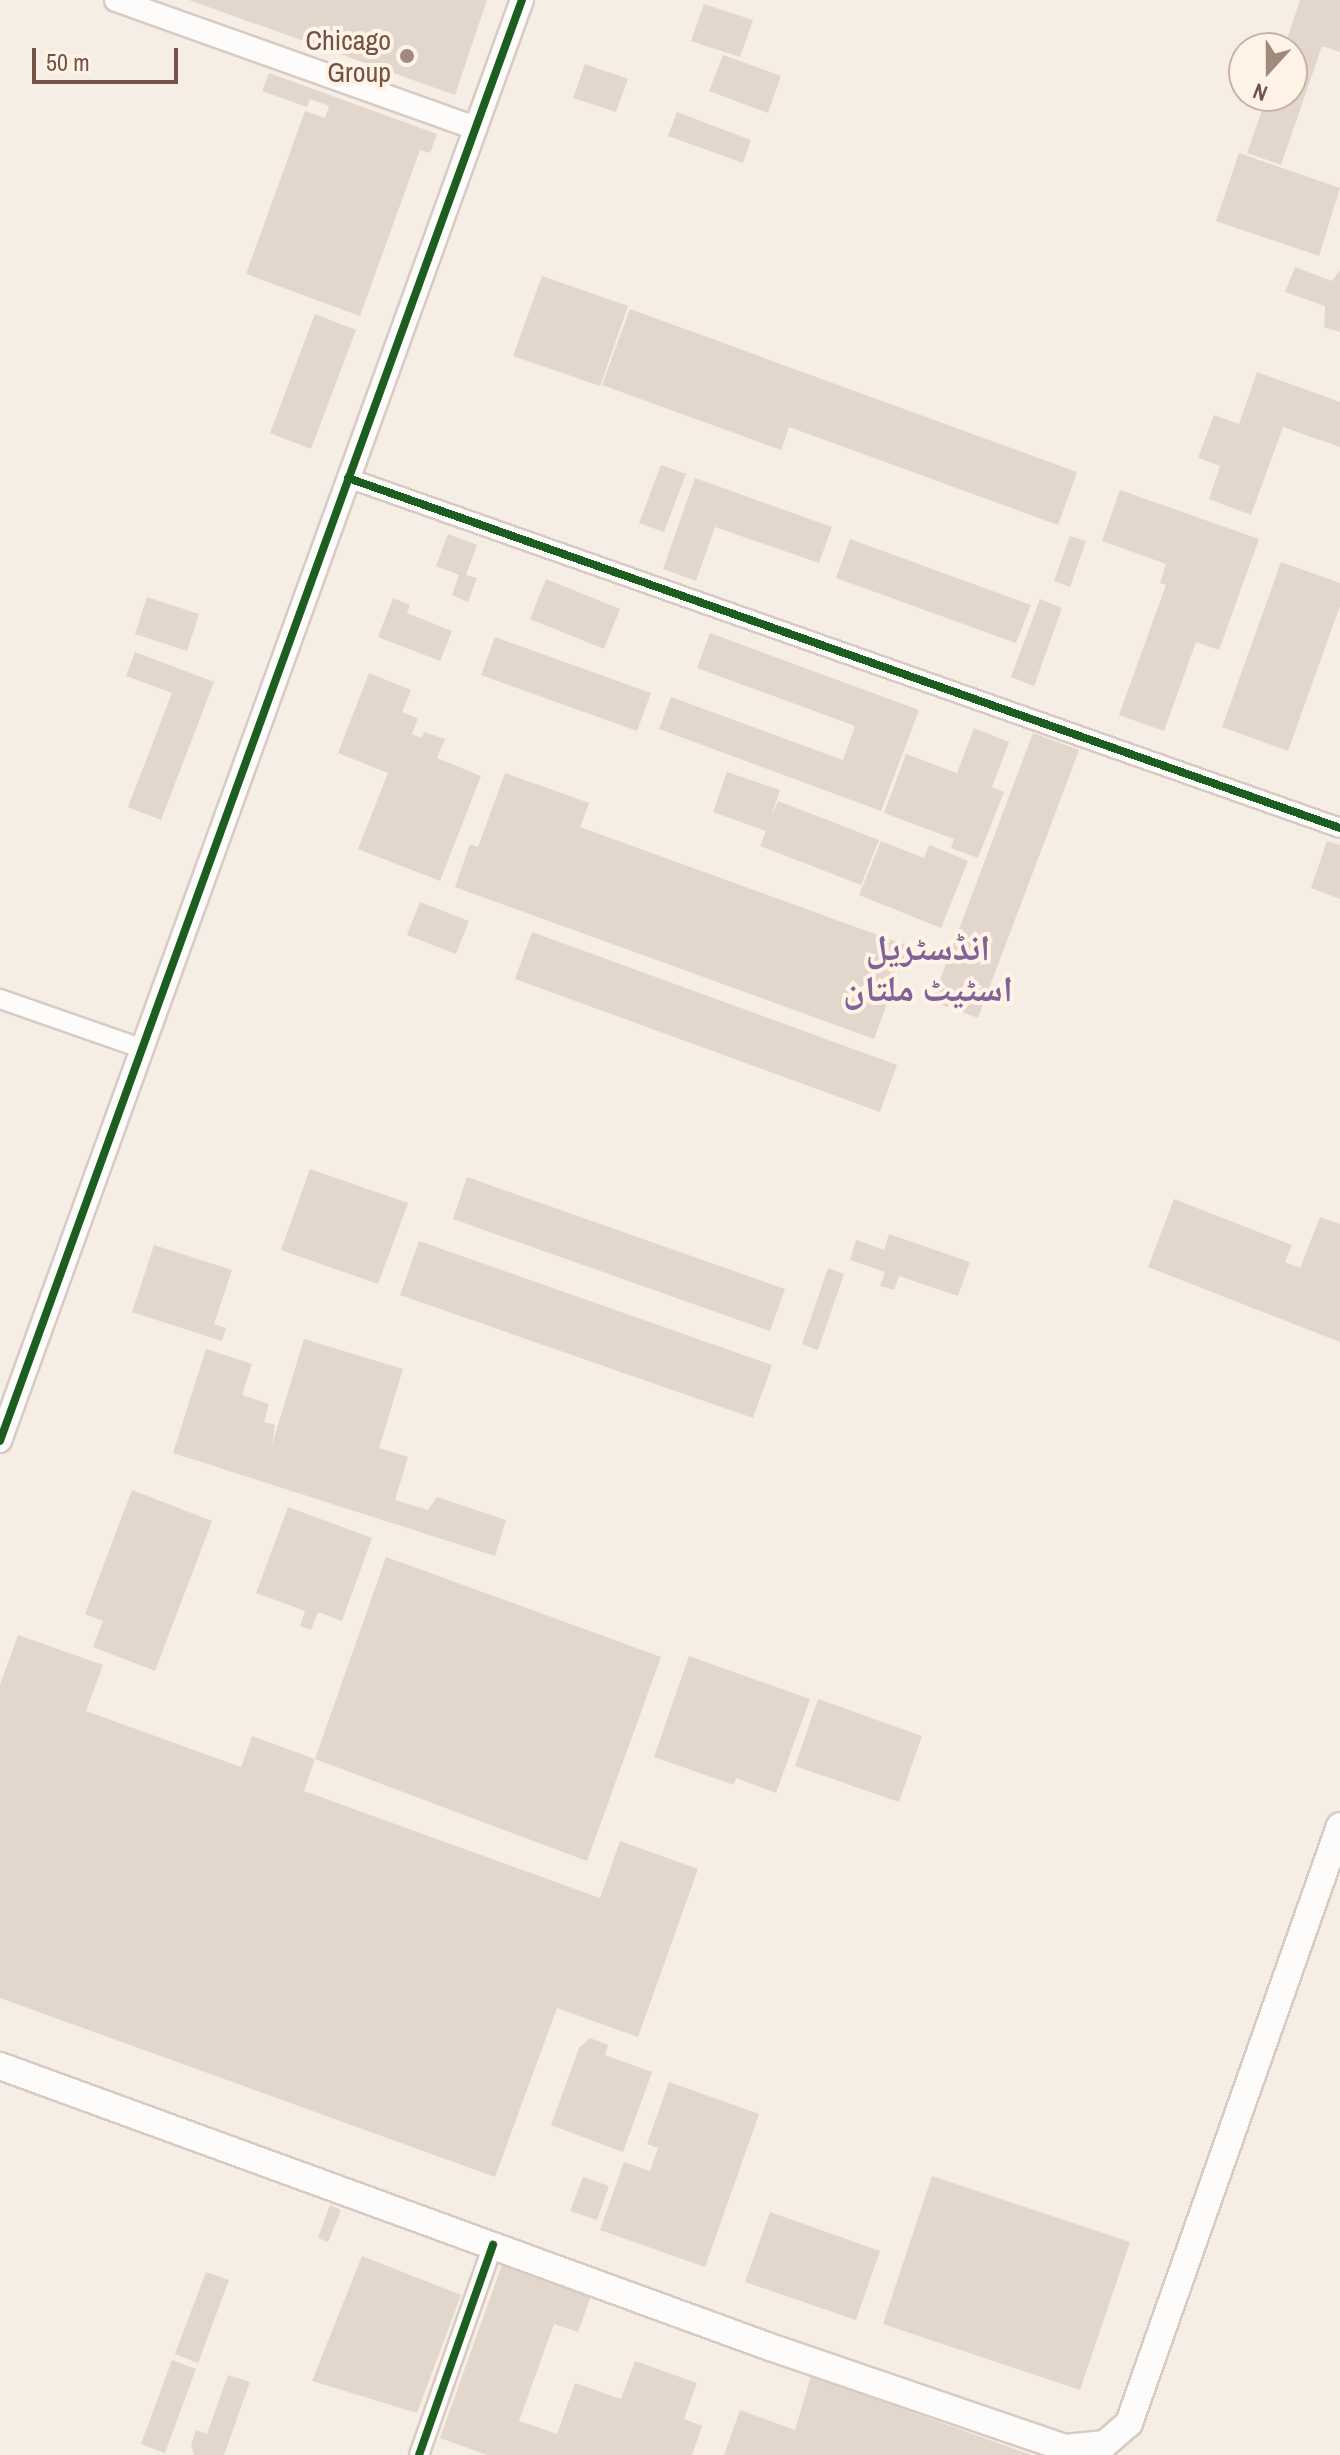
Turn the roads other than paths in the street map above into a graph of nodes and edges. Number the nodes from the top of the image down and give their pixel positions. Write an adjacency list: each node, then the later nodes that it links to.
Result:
1 (116, 0): 3 (street)
2 (522, 0): 3 (street)
3 (475, 128): 4 (street)
4 (348, 478): 5 (street); 7 (street)
5 (1340, 828)
6 (0, 999): 7 (street)
7 (141, 1048): 8 (street)
8 (0, 1441)
9 (1340, 1826): 11 (main road)
10 (0, 2066): 11 (main road)
11 (493, 2245): 12 (street)
12 (419, 2455)

